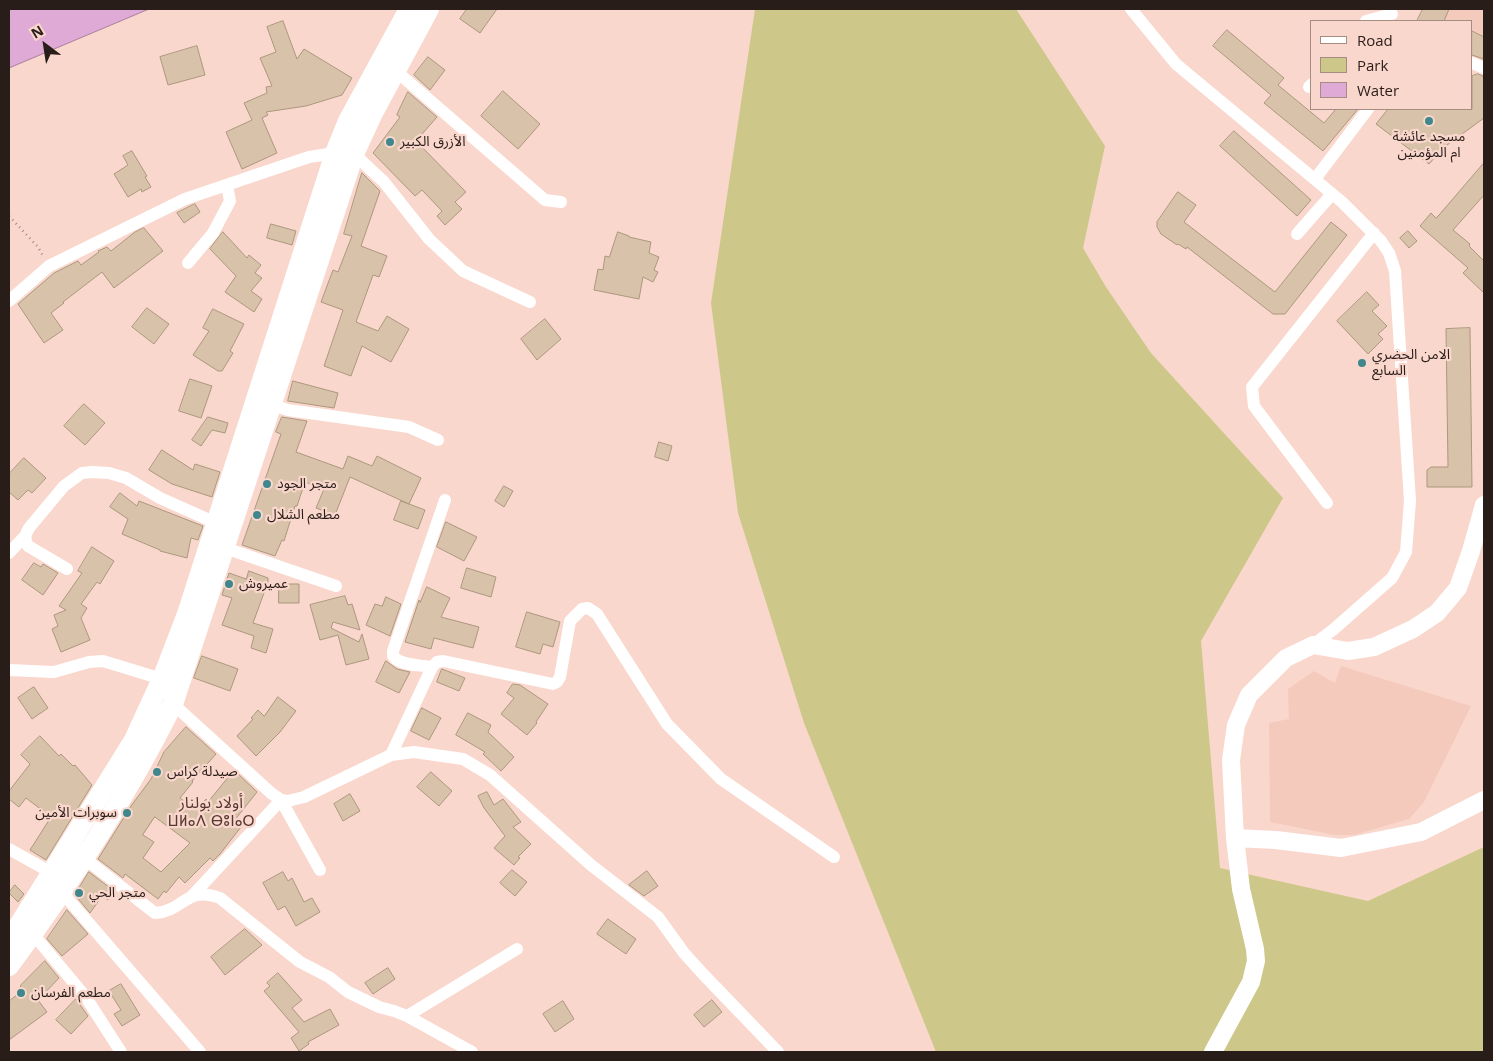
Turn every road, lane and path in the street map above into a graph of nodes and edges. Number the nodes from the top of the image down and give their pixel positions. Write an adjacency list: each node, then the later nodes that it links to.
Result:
1 (409, 9): 8 (main road)
2 (429, 9): 6 (main road)
3 (1131, 9): 9 (street)
4 (1392, 15): 5 (street)
5 (1370, 20)
6 (396, 71): 8 (main road); 12 (street)
7 (1367, 110): 9 (street)
8 (344, 154): 10 (street); 19 (street); 20 (main road); 25 (main road)
9 (1314, 180): 11 (street)
10 (227, 185): 16 (street); 17 (street)
11 (1332, 194): 14 (street); 15 (street)
12 (561, 202)
13 (9, 216): 17 (path)
14 (1374, 233): 23 (street); 31 (street)
15 (1297, 234)
16 (188, 263)
17 (49, 266): 18 (street)
18 (9, 301)
19 (530, 302)
20 (272, 405): 21 (street); 27 (main road)
21 (438, 440)
22 (445, 500): 32 (street)
23 (1327, 503)
24 (1484, 505): 31 (street)
25 (216, 522): 26 (street); 34 (main road)
26 (25, 536): 28 (street); 29 (street)
27 (225, 548): 30 (street); 35 (main road)
28 (9, 553)
29 (68, 569)
30 (336, 586)
31 (1313, 645): 39 (street)
32 (432, 667): 36 (street); 41 (street)
33 (9, 670): 34 (street)
34 (162, 679): 44 (main road)
35 (173, 704): 37 (street); 42 (main road)
36 (391, 755): 37 (street); 55 (street)
37 (281, 800): 43 (street); 46 (street)
38 (1484, 800): 39 (street)
39 (1235, 838): 56 (street)
40 (9, 849): 44 (street)
41 (834, 857)
42 (84, 858): 45 (main road); 46 (street)
43 (320, 870)
44 (52, 873): 48 (main road)
45 (61, 891): 47 (main road); 53 (street)
46 (192, 896): 51 (street)
47 (33, 934): 50 (main road); 52 (street)
48 (9, 941)
49 (517, 949): 51 (street)
50 (9, 966)
51 (407, 1016): 54 (street)
52 (121, 1052)
53 (200, 1052)
54 (472, 1052)
55 (778, 1052)
56 (1212, 1052)

